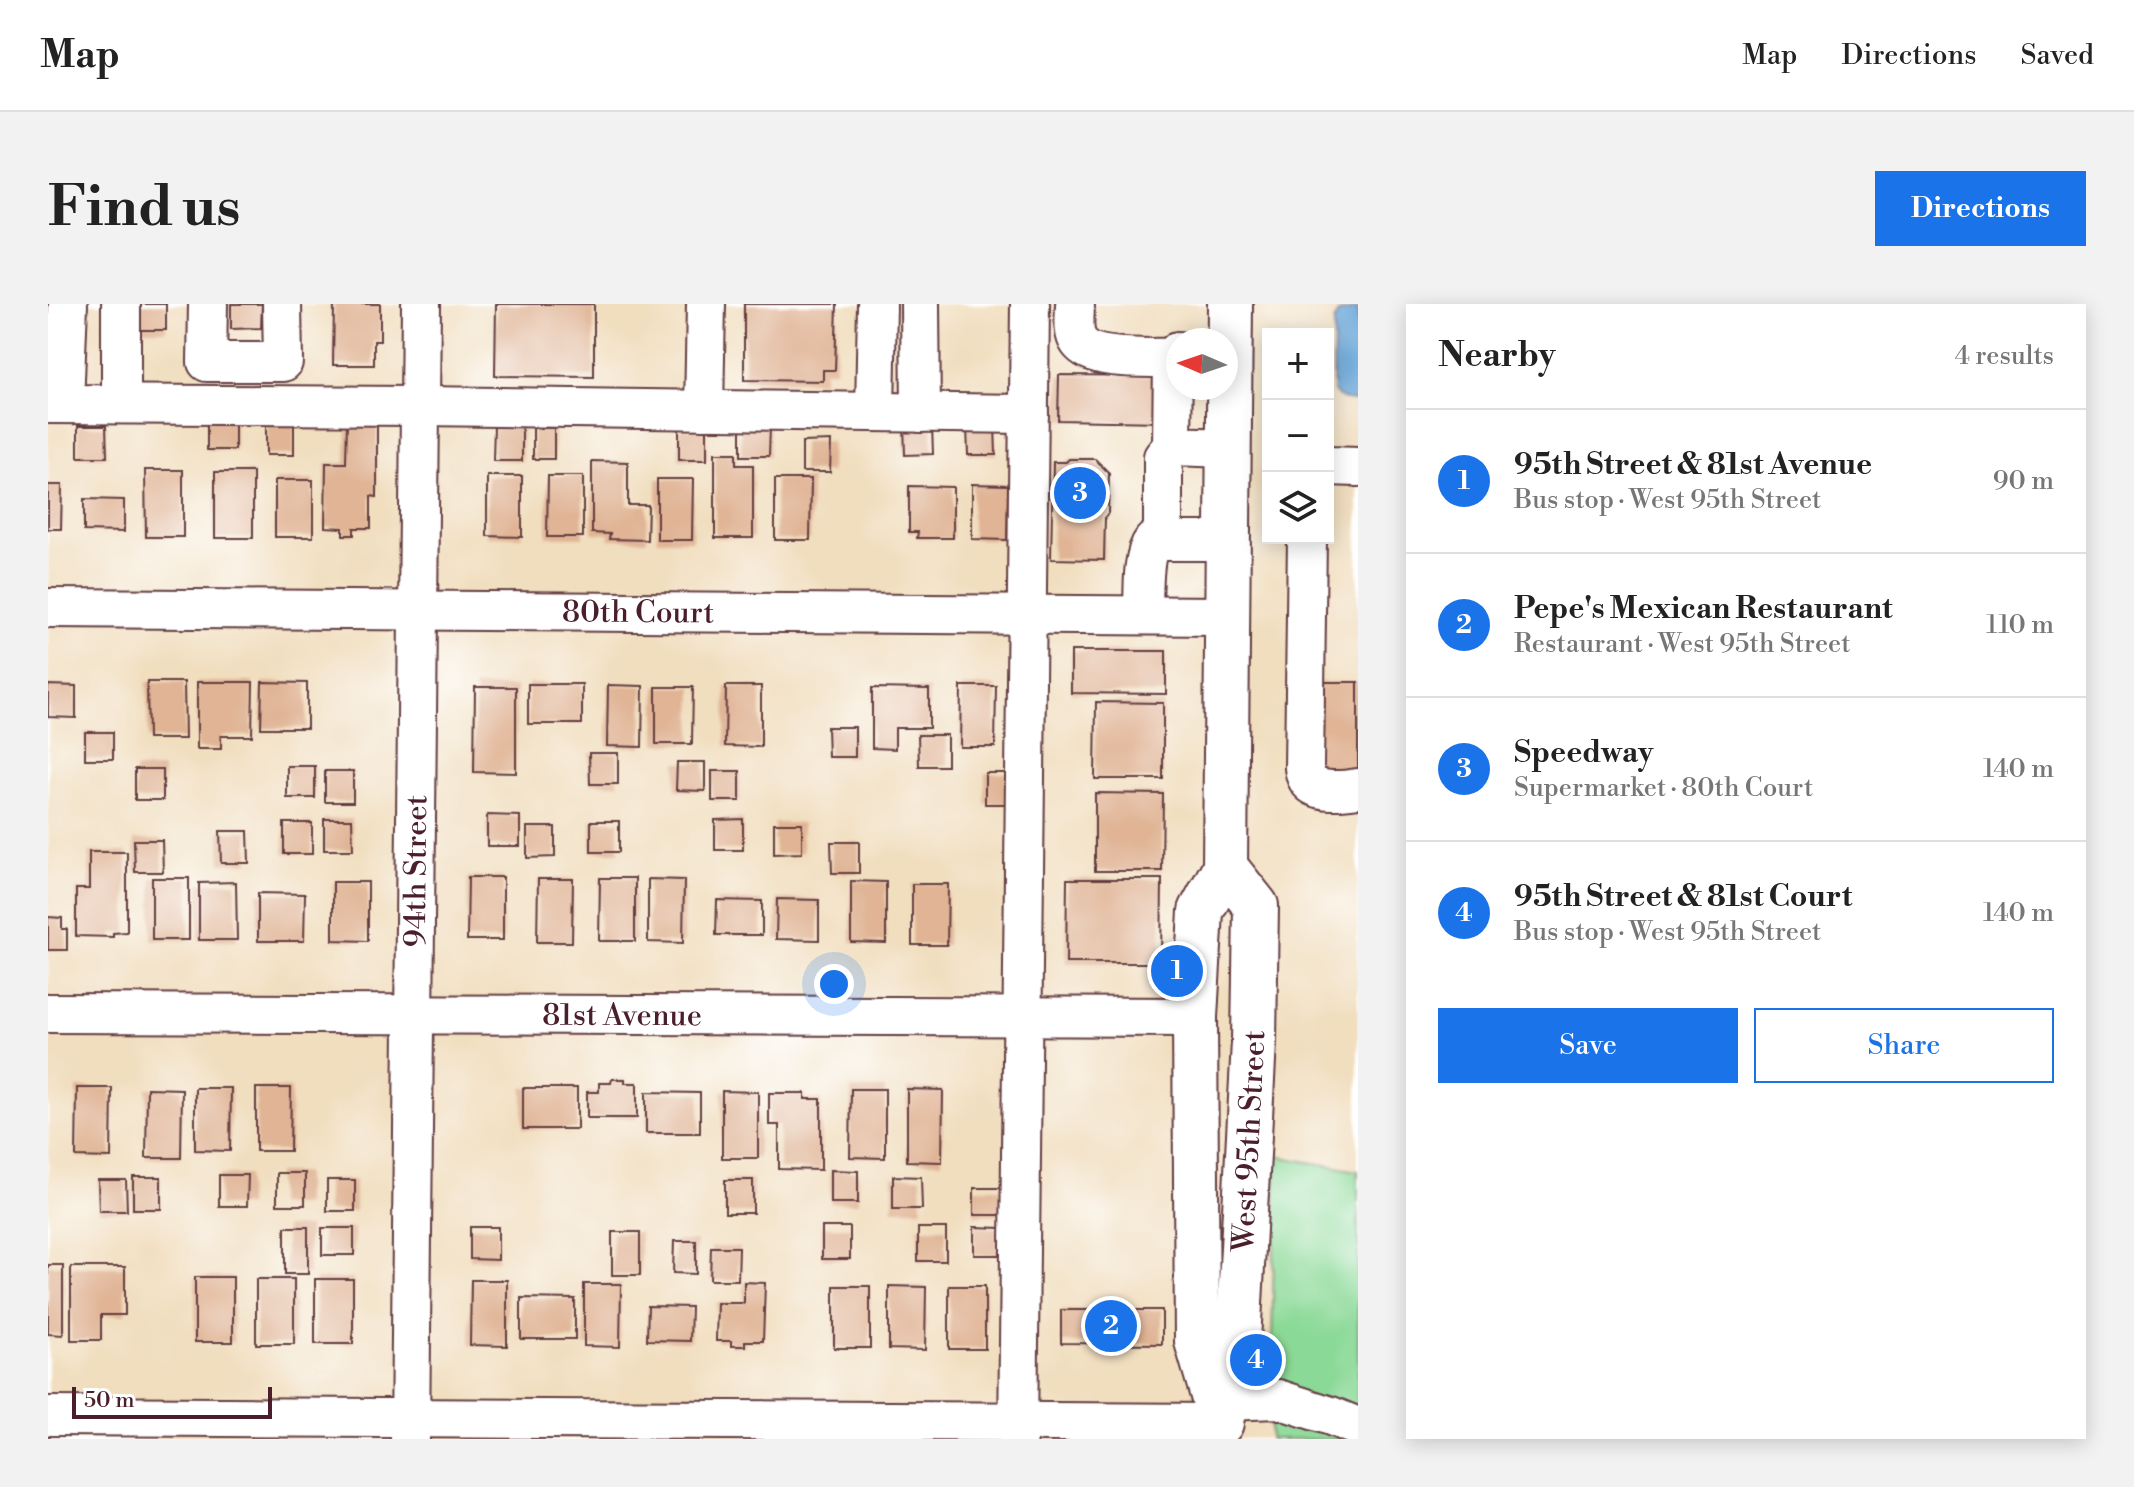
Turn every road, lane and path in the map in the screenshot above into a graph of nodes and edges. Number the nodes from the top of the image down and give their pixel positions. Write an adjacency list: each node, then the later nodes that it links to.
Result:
1 (68, 304): 17 (street)
2 (121, 304): 18 (street)
3 (269, 304): 12 (street)
4 (282, 304): 12 (street)
5 (421, 304): 19 (street, 94th Street)
6 (706, 304): 20 (street)
7 (877, 304): 21 (street)
8 (920, 304): 22 (street)
9 (1030, 304): 23 (street)
10 (1075, 304): 14 (street)
11 (1230, 304): 13 (main road, West 95th Street)
12 (208, 319)
13 (1229, 328)
14 (1166, 354)
15 (1174, 400): 24 (street)
16 (1228, 400): 25 (main road, West 95th Street)
17 (56, 404): 18 (street)
18 (121, 404): 19 (street)
19 (420, 406): 20 (street); 32 (street, 94th Street)
20 (704, 410): 21 (street)
21 (875, 412): 22 (street)
22 (921, 413): 23 (street)
23 (1029, 414): 33 (street)
24 (1172, 446): 25 (street); 28 (street)
25 (1228, 448): 29 (main road, West 95th Street)
26 (1334, 466): 27 (street)
27 (1358, 467)
28 (1163, 541): 29 (street); 34 (street)
29 (1227, 541): 35 (main road, West 95th Street)
30 (1307, 544): 36 (street)
31 (48, 608): 32 (street, 80th Court)
32 (418, 611): 33 (street, 80th Court); 39 (street, 94th Street)
33 (1027, 614): 34 (street, 80th Court); 40 (street)
34 (1143, 615): 35 (street, 80th Court)
35 (1227, 616): 37 (main road, West 95th Street)
36 (1358, 788)
37 (1225, 867): 41 (main road, West 95th Street); 43 (main road, West 95th Street)
38 (48, 1013): 39 (street, 81st Avenue)
39 (414, 1016): 40 (street, 81st Avenue); 45 (street, 94th Street)
40 (1022, 1017): 41 (street, 81st Avenue); 46 (street)
41 (1195, 1017): 43 (main road, West 95th Street)
42 (48, 1416): 45 (street)
43 (1222, 1421): 44 (street); 47 (street)
44 (1358, 1427)
45 (410, 1428): 46 (street)
46 (1018, 1430): 47 (street)
47 (1098, 1430)

